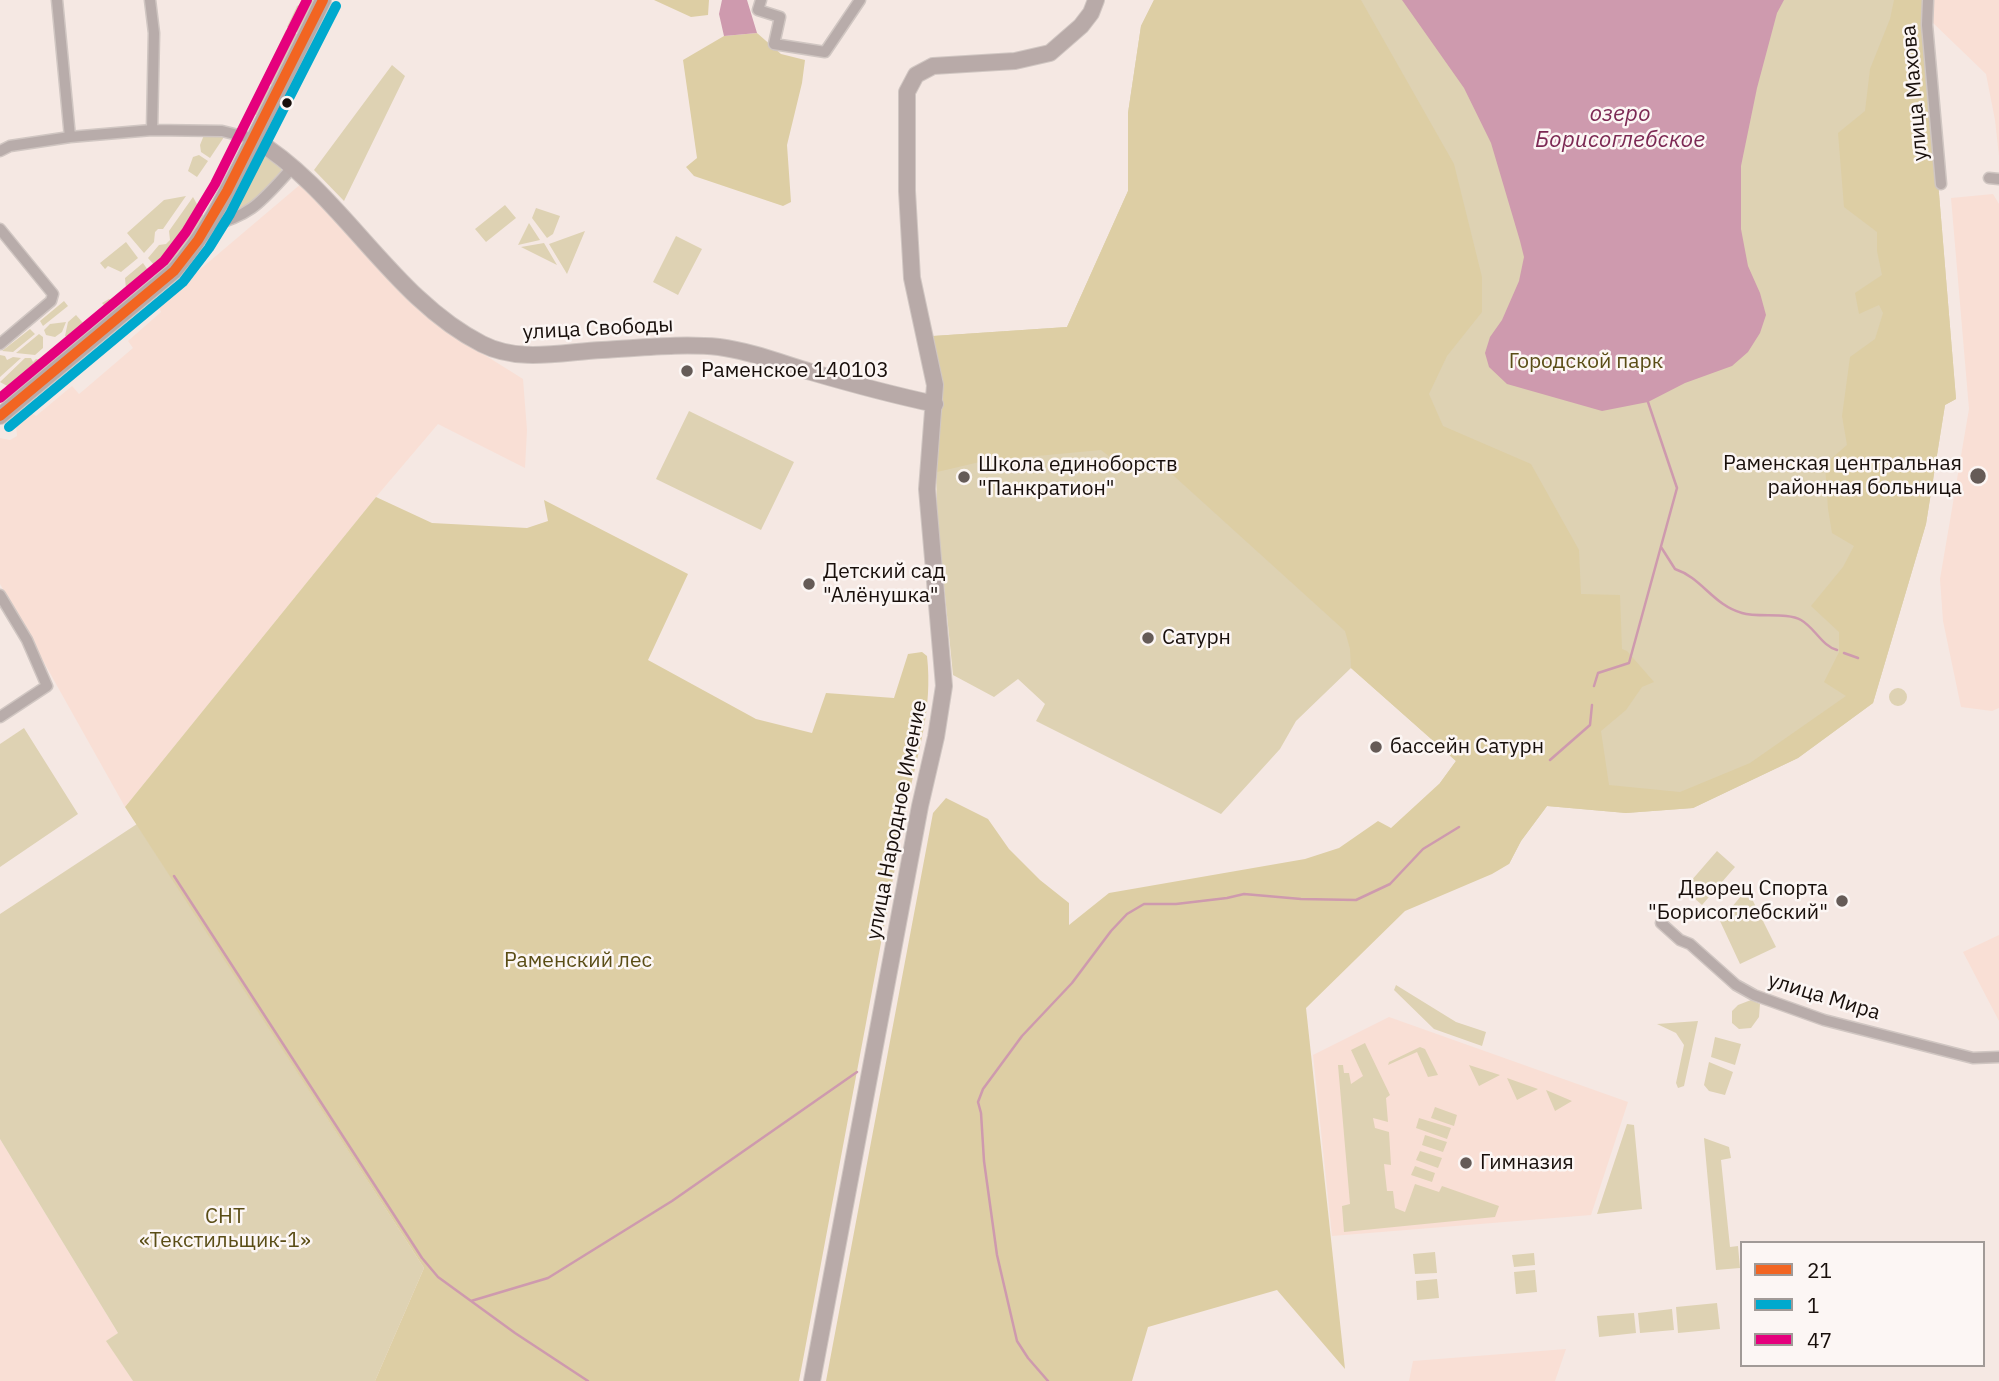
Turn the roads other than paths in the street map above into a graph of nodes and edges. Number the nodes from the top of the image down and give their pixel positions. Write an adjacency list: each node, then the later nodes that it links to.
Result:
1 (57, 0): 9 (street)
2 (150, 0): 8 (street)
3 (323, 0): 10 (street)
4 (761, 0): 5 (street)
5 (860, 0)
6 (1096, 0): 17 (street, улица Народное Имение)
7 (1928, 0): 13 (street, улица Махова)
8 (152, 130): 9 (street); 10 (street)
9 (71, 137): 11 (street)
10 (254, 139): 12 (street, улица Свободы); 14 (street)
11 (0, 151)
12 (293, 167): 14 (street); 17 (street, улица Свободы)
13 (1941, 184)
14 (209, 226): 18 (street)
15 (0, 229): 16 (street)
16 (0, 344)
17 (935, 404): 23 (street, улица Народное Имение)
18 (0, 416)
19 (0, 595): 20 (street)
20 (0, 717)
21 (1661, 923): 22 (street, улица Мира)
22 (1999, 1058)
23 (812, 1381)

